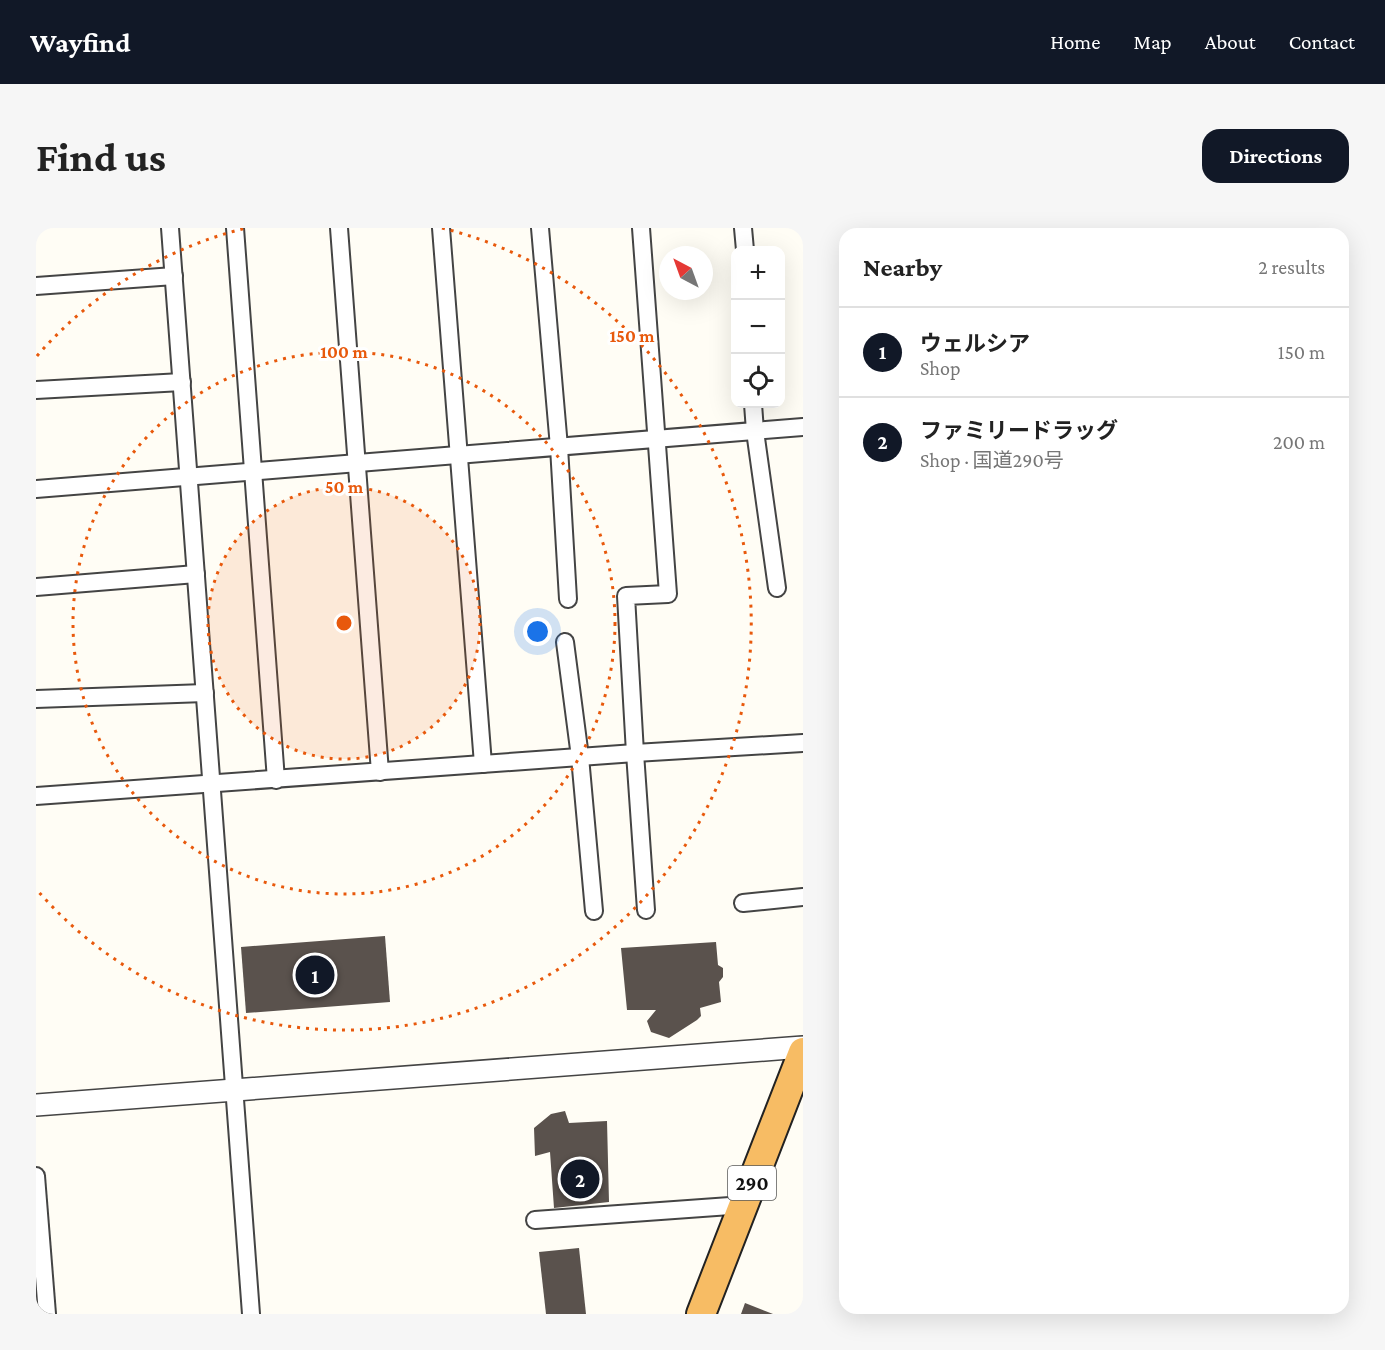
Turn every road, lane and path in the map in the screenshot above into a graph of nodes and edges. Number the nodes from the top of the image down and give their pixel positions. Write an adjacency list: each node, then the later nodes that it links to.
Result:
1 (170, 228): 9 (street)
2 (235, 228): 20 (street)
3 (339, 228): 19 (street)
4 (441, 228): 18 (street)
5 (540, 228): 17 (street)
6 (641, 228): 16 (street)
7 (743, 228): 8 (street)
8 (745, 246)
9 (174, 276): 10 (street); 11 (street)
10 (36, 286)
11 (182, 382): 12 (street); 21 (street)
12 (36, 390)
13 (753, 408): 15 (street)
14 (803, 427): 15 (street)
15 (755, 431): 16 (street); 25 (street)
16 (658, 439): 17 (street); 31 (street)
17 (559, 447): 18 (street); 26 (street)
18 (458, 456): 19 (street); 33 (street)
19 (356, 464): 20 (street); 34 (street)
20 (253, 473): 21 (street); 35 (street)
21 (188, 478): 22 (street); 23 (street)
22 (36, 489)
23 (196, 574): 24 (street); 28 (street)
24 (36, 587)
25 (777, 588)
26 (568, 599)
27 (565, 642): 32 (street)
28 (204, 693): 29 (street); 36 (street)
29 (36, 699)
30 (803, 743): 31 (street)
31 (634, 753): 32 (street); 40 (street)
32 (580, 757): 33 (street); 41 (street)
33 (483, 765): 34 (street)
34 (381, 772): 35 (street)
35 (276, 780): 36 (street)
36 (211, 785): 37 (street); 44 (street)
37 (36, 796)
38 (803, 897): 39 (street)
39 (743, 903)
40 (646, 910)
41 (594, 911)
42 (803, 1047): 44 (street)
43 (803, 1052): 47 (highway, 290)
44 (234, 1090): 45 (street); 50 (street)
45 (36, 1105)
46 (36, 1176): 49 (street)
47 (744, 1205): 48 (street); 51 (highway, 290)
48 (535, 1220)
49 (47, 1314)
50 (251, 1314)
51 (701, 1314)

